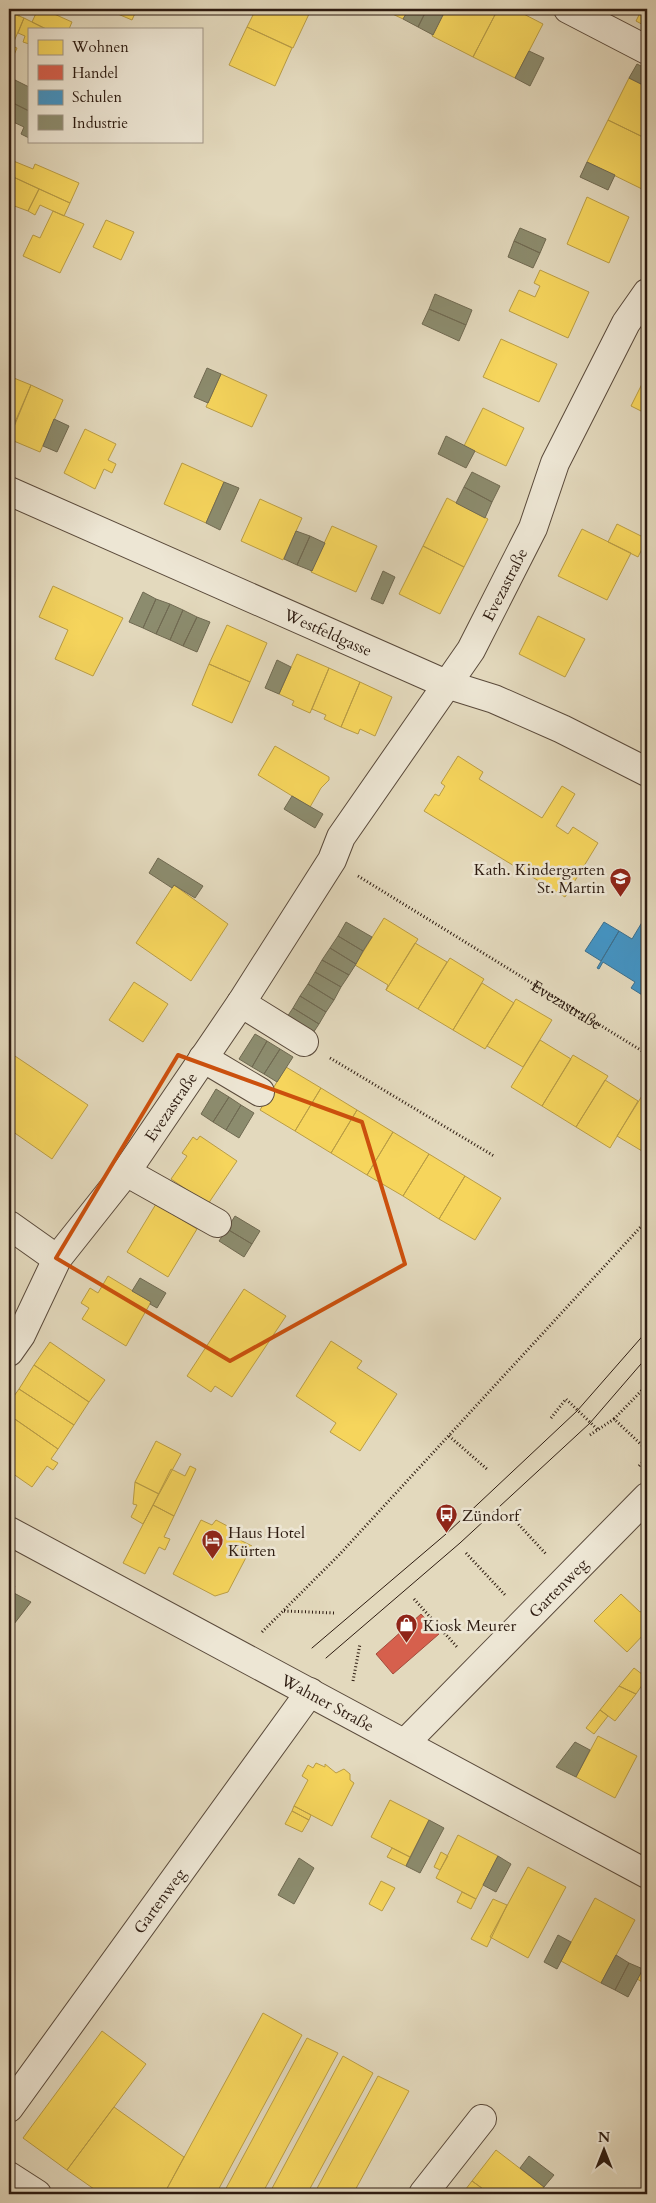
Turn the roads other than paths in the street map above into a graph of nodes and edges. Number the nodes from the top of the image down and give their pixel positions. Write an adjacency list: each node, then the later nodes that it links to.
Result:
1 (568, 9): 2 (street)
2 (647, 50)
3 (646, 297): 5 (street, Evezastraße)
4 (9, 491): 5 (street, Westfeldgasse)
5 (446, 684): 6 (street, Westfeldgasse); 7 (street, Evezastraße)
6 (647, 772)
7 (241, 1003): 8 (street); 9 (street, Evezastraße)
8 (304, 1042)
9 (203, 1058): 10 (street); 11 (street, Evezastraße)
10 (260, 1092)
11 (126, 1172): 12 (street); 14 (street, Evezastraße)
12 (217, 1223)
13 (9, 1225): 14 (street)
14 (57, 1259): 15 (street, Evezastraße)
15 (9, 1352)
16 (647, 1497): 19 (street, Gartenweg)
17 (9, 1531): 18 (street, Wahner Straße)
18 (310, 1692): 19 (street, Wahner Straße); 21 (street, Gartenweg)
19 (405, 1743): 20 (street, Wahner Straße)
20 (647, 1874)
21 (9, 2108)
22 (482, 2119): 25 (street)
23 (9, 2176): 24 (street)
24 (37, 2194)
25 (423, 2194)

